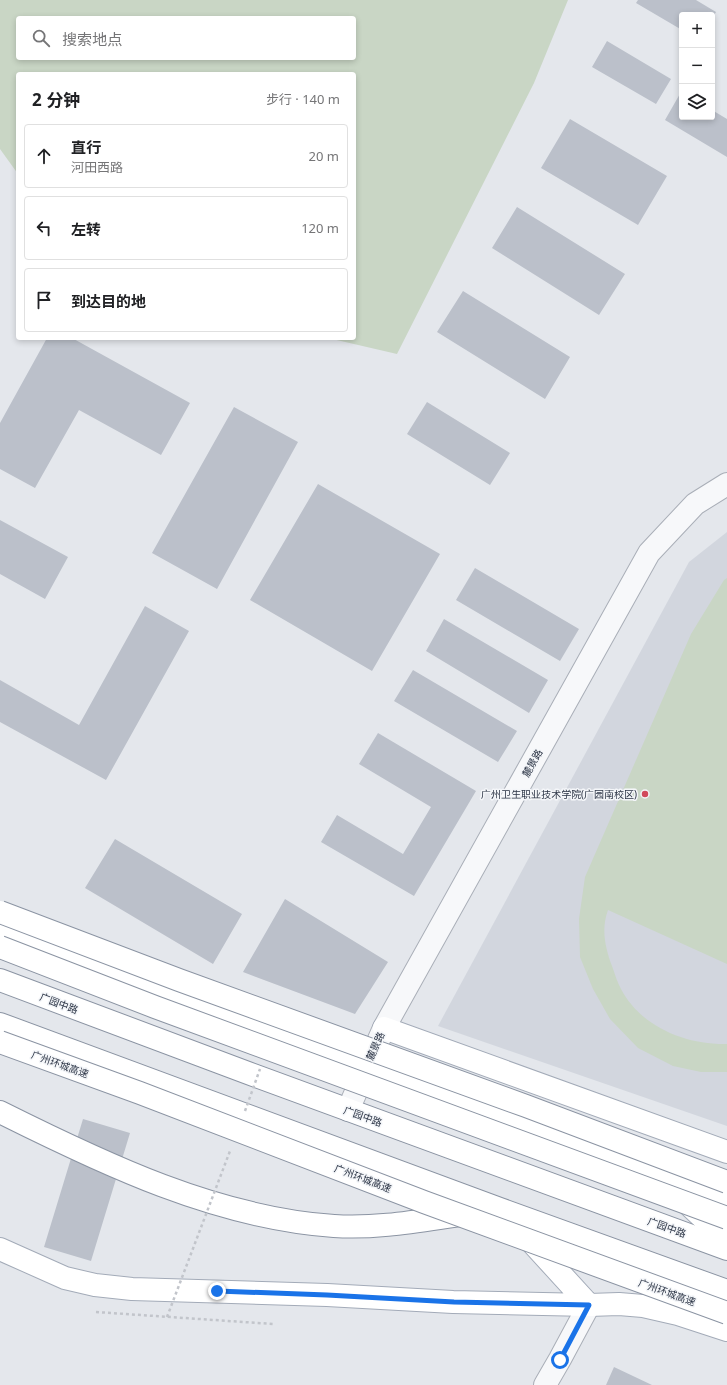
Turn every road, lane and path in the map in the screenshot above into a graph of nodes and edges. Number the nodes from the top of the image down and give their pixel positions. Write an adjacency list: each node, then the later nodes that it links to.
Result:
1 (727, 484): 7 (street, 麓景路)
2 (0, 912): 17 (main road, bridge)
3 (0, 935): 10 (main road)
4 (0, 948): 20 (main road, bridge)
5 (0, 980): 11 (main road, 广园中路)
6 (0, 1024): 19 (main road)
7 (384, 1028): 10 (street, 麓景路); 15 (main road)
8 (0, 1042): 27 (main road, 广州环城高速, bridge)
9 (262, 1064): 13 (path, bridge)
10 (365, 1069): 11 (street, 麓景路); 16 (main road)
11 (348, 1110): 23 (main road, 广园中路)
12 (0, 1112): 19 (main road)
13 (243, 1116)
14 (232, 1146): 28 (path, bridge)
15 (727, 1152)
16 (658, 1175): 18 (main road); 21 (main road)
17 (727, 1182)
18 (727, 1201)
19 (500, 1209): 24 (main road); 25 (main road)
20 (727, 1218)
21 (727, 1241)
22 (0, 1249): 25 (main road)
23 (727, 1249)
24 (727, 1291)
25 (589, 1305): 30 (main road); 31 (street)
26 (96, 1312): 28 (path)
27 (727, 1314)
28 (167, 1317): 29 (path)
29 (273, 1324)
30 (727, 1330)
31 (545, 1385)

